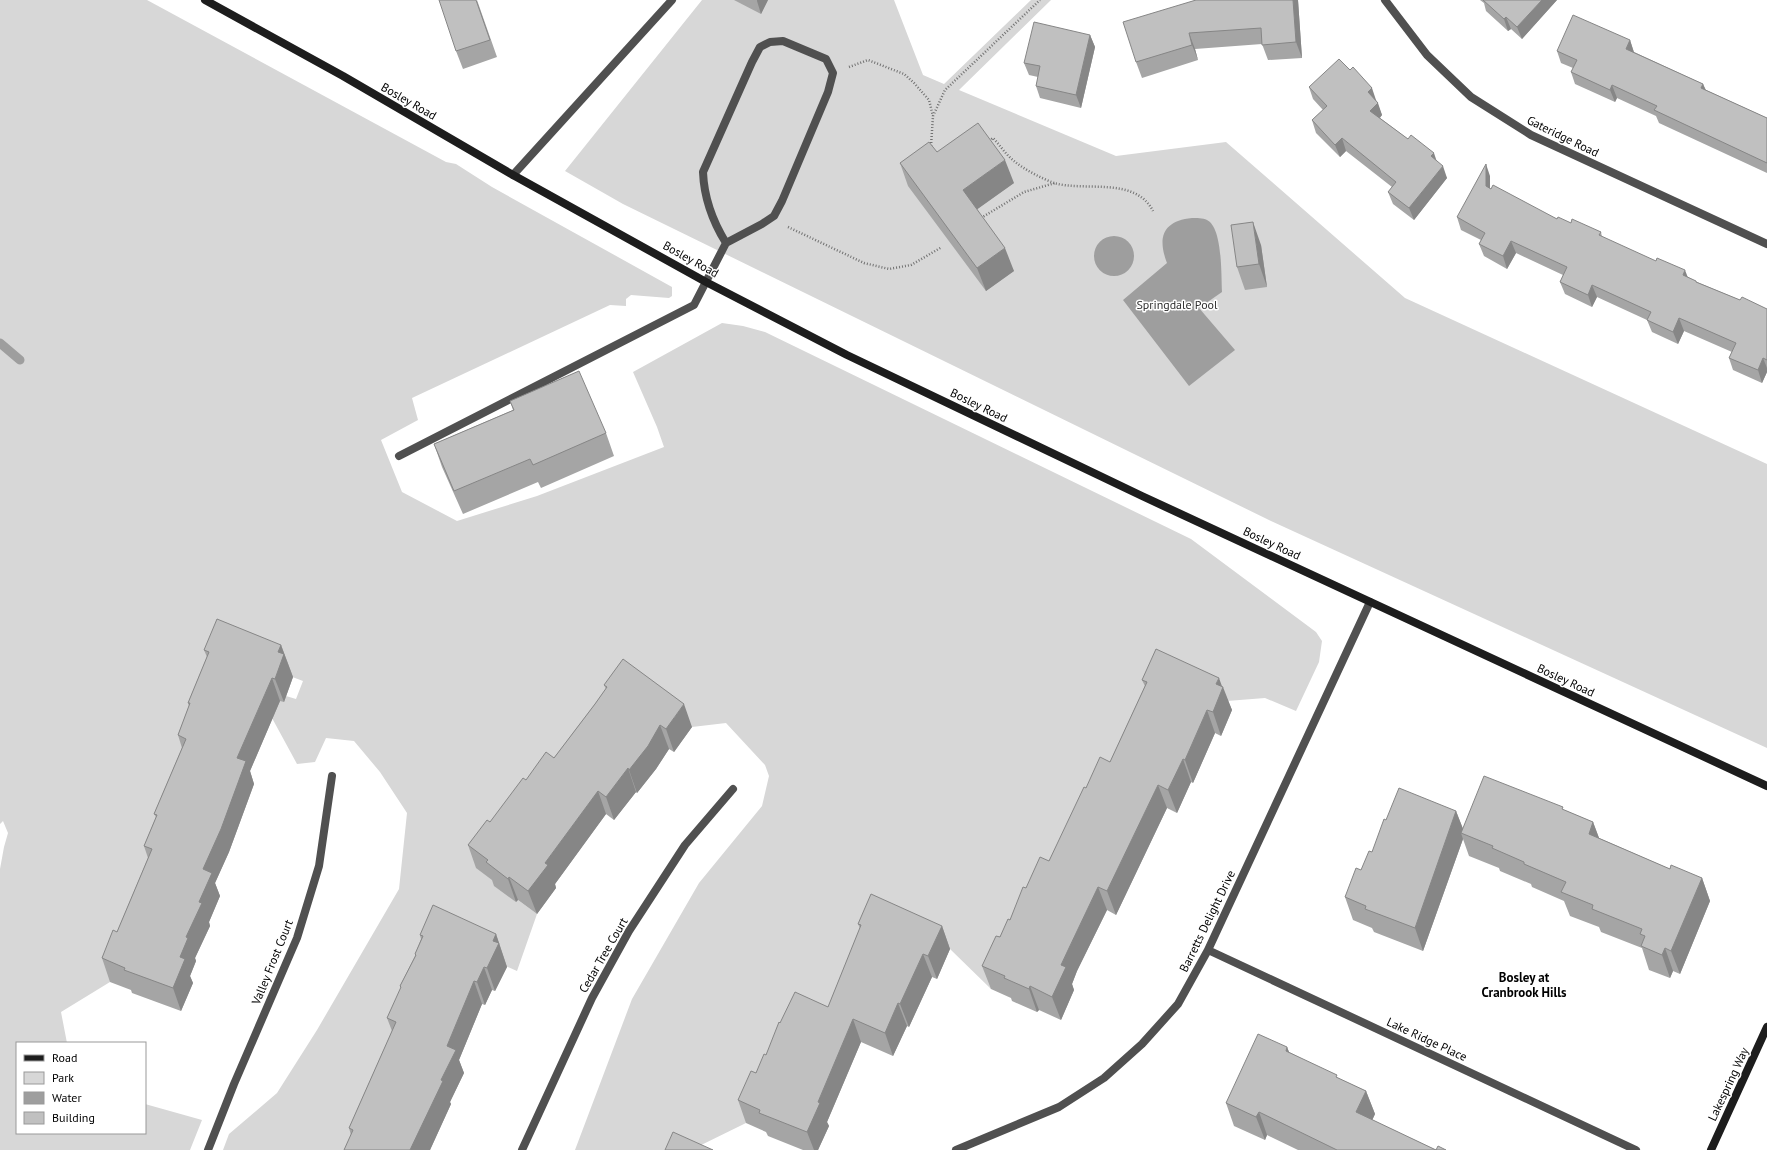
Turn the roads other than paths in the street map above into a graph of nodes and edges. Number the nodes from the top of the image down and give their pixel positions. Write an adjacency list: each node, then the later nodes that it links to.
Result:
1 (205, 0): 4 (street, Bosley Road)
2 (672, 0): 4 (street)
3 (1385, 0): 6 (street, Gateridge Road)
4 (513, 175): 7 (street, Bosley Road)
5 (726, 243): 5 (street); 7 (street)
6 (1767, 244)
7 (706, 282): 8 (street); 9 (street, Bosley Road)
8 (399, 456)
9 (1370, 602): 11 (street, Bosley Road); 13 (street, Barretts Delight Drive)
10 (332, 776): 15 (street, Valley Frost Court)
11 (1767, 786)
12 (733, 789): 16 (street, Cedar Tree Court)
13 (1208, 950): 17 (street, Barretts Delight Drive); 18 (street, Lake Ridge Place)
14 (1767, 1027): 19 (street, Lakespring Way)
15 (208, 1150)
16 (522, 1150)
17 (956, 1150)
18 (1636, 1150)
19 (1711, 1150)

